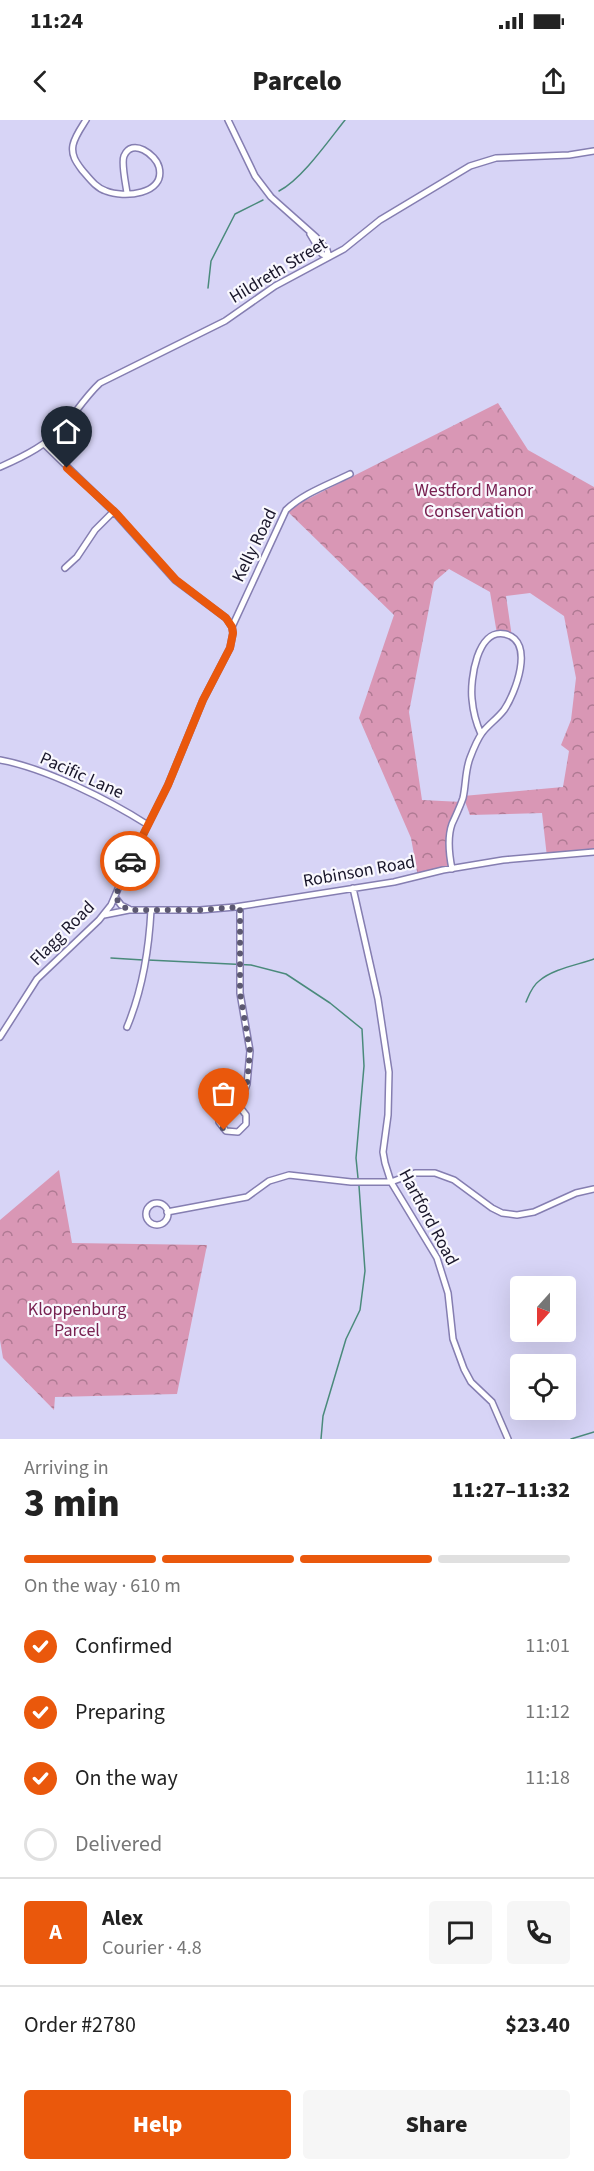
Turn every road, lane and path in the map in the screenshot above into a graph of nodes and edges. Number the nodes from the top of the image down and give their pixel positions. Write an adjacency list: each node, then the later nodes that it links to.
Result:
1 (86, 120): 4 (street)
2 (228, 120): 5 (street)
3 (594, 151): 5 (street, Hildreth Street)
4 (127, 193): 4 (street)
5 (329, 257): 6 (street, Hildreth Street)
6 (44, 444): 7 (street, Hildreth Street); 9 (street)
7 (0, 467)
8 (350, 474): 11 (street, Kelly Road)
9 (114, 511): 10 (street); 11 (street)
10 (65, 568)
11 (232, 627): 14 (street, Flagg Road)
12 (481, 734): 12 (street); 16 (street)
13 (0, 760): 14 (street, Pacific Lane)
14 (148, 825): 18 (street, Flagg Road)
15 (594, 852): 16 (street, Robinson Road)
16 (452, 869): 17 (street, Robinson Road)
17 (353, 888): 19 (street, Robinson Road); 26 (street, Hartford Road)
18 (115, 897): 20 (street); 22 (street, Flagg Road)
19 (240, 907): 21 (street, Robinson Road); 25 (street)
20 (129, 910): 21 (street, Robinson Road); 22 (street, Robinson Road)
21 (151, 910): 23 (street)
22 (104, 915): 24 (street, Flagg Road)
23 (128, 1027)
24 (0, 1037)
25 (239, 1106): 25 (street)
26 (391, 1182): 27 (street); 28 (street); 29 (street, Hartford Road)
27 (594, 1189)
28 (167, 1212): 28 (street)
29 (508, 1439)

